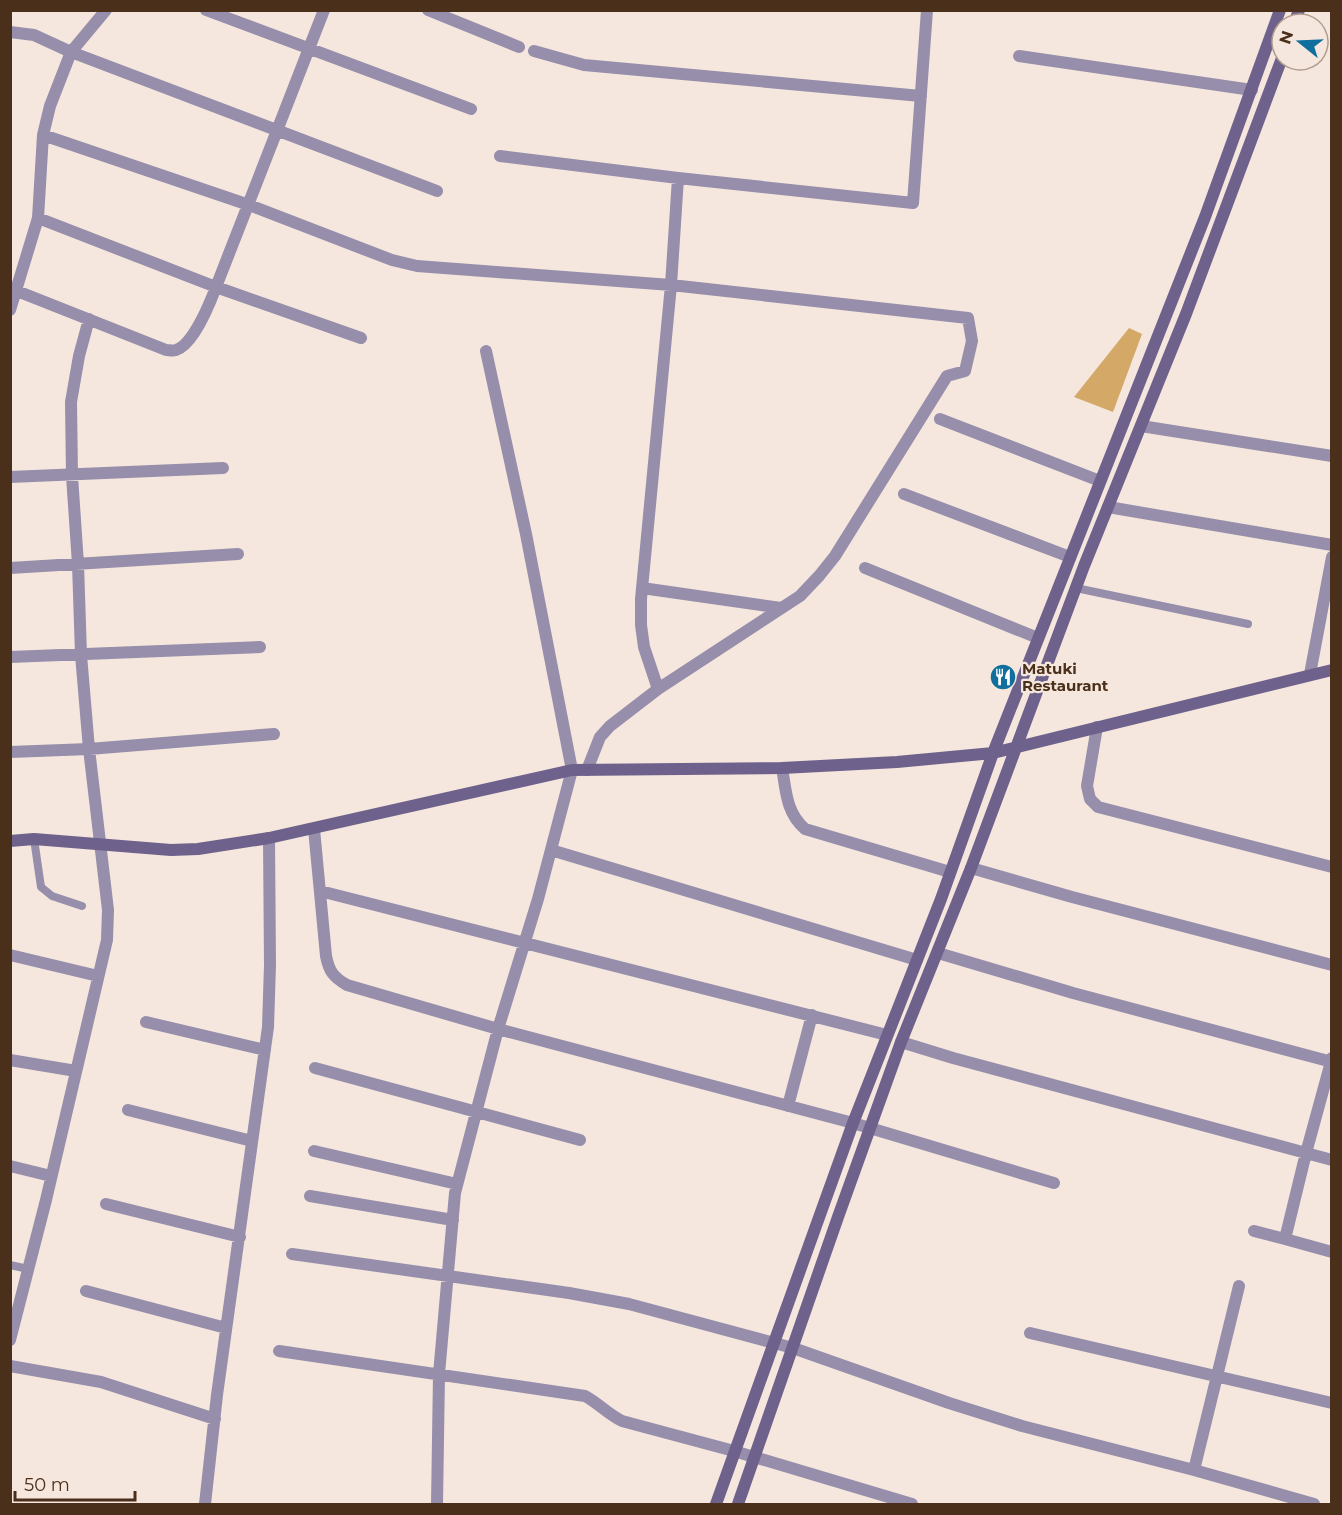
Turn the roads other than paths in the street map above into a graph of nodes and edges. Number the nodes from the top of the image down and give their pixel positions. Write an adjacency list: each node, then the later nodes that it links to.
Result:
1 (106, 10): 11 (street)
2 (206, 10): 9 (street)
3 (324, 10): 9 (street)
4 (428, 10): 8 (street)
5 (927, 10): 15 (street)
6 (1280, 10): 14 (street)
7 (10, 32): 11 (street)
8 (519, 47)
9 (309, 49): 16 (street); 17 (street)
10 (534, 51): 15 (street)
11 (71, 52): 17 (street); 18 (street)
12 (1019, 57): 14 (street)
13 (1277, 72): 32 (street)
14 (1252, 90): 37 (street)
15 (921, 96): 20 (street)
16 (471, 109)
17 (277, 131): 21 (street); 22 (street)
18 (43, 135): 22 (street); 23 (street)
19 (500, 156): 20 (street)
20 (678, 178): 24 (street)
21 (437, 191)
22 (249, 205): 24 (street); 25 (street)
23 (38, 218): 25 (street); 26 (street)
24 (671, 285): 47 (street); 49 (street)
25 (216, 287): 28 (street); 29 (street)
26 (16, 291): 27 (street); 28 (street)
27 (10, 310)
28 (89, 319): 35 (street)
29 (361, 338)
30 (486, 351): 65 (street)
31 (940, 419): 37 (street)
32 (1141, 426): 33 (street); 39 (street)
33 (1332, 456)
34 (223, 468): 35 (street)
35 (72, 476): 36 (street); 44 (street)
36 (10, 477)
37 (1100, 481): 42 (street)
38 (904, 494): 42 (street)
39 (1108, 507): 40 (street); 48 (street)
40 (1332, 545)
41 (238, 555): 44 (street)
42 (1070, 557): 51 (street)
43 (1332, 557): 56 (street)
44 (78, 564): 45 (street); 53 (street)
45 (10, 568)
46 (865, 568): 51 (street)
47 (642, 588): 49 (street); 57 (street)
48 (1076, 588): 50 (lane); 60 (street)
49 (782, 608): 57 (street)
50 (1248, 624)
51 (1038, 638): 63 (street)
52 (260, 647): 53 (street)
53 (81, 655): 54 (street); 61 (street)
54 (10, 657)
55 (1332, 670): 56 (street)
56 (1310, 674): 58 (street)
57 (658, 689): 66 (street)
58 (1097, 728): 60 (street); 73 (street)
59 (274, 734): 61 (street)
60 (1015, 747): 63 (street); 74 (street)
61 (89, 749): 62 (street); 71 (street)
62 (10, 752)
63 (993, 753): 64 (street); 75 (street)
64 (782, 768): 66 (street); 75 (street)
65 (572, 770): 66 (street); 67 (street); 72 (street)
66 (587, 770)
67 (314, 829): 68 (street); 76 (street)
68 (269, 838): 71 (street); 89 (street)
69 (34, 839): 70 (street); 71 (street); 77 (lane)
70 (10, 841)
71 (100, 844): 83 (street)
72 (551, 850): 78 (street); 81 (street)
73 (1332, 867)
74 (971, 868): 79 (street); 82 (street)
75 (951, 872): 81 (street)
76 (320, 891): 78 (street); 86 (street)
77 (82, 906)
78 (524, 942): 84 (street); 86 (street)
79 (938, 953): 88 (street); 91 (street)
80 (10, 954): 83 (street)
81 (917, 960): 87 (street)
82 (1332, 965)
83 (98, 976): 93 (street)
84 (812, 1016): 87 (street); 94 (street)
85 (146, 1022): 89 (street)
86 (498, 1029): 94 (street); 96 (street)
87 (887, 1035): 97 (street)
88 (901, 1042): 98 (street); 102 (street)
89 (265, 1050): 100 (street)
90 (10, 1060): 93 (street)
91 (1331, 1060): 102 (street)
92 (315, 1068): 96 (street)
93 (76, 1071): 105 (street)
94 (788, 1106): 97 (street)
95 (128, 1110): 100 (street)
96 (477, 1112): 99 (street); 107 (street)
97 (853, 1123): 98 (street); 124 (street)
98 (869, 1128): 106 (street); 125 (street)
99 (580, 1140)
100 (252, 1141): 112 (street)
101 (314, 1151): 107 (street)
102 (1306, 1153): 103 (street); 113 (street)
103 (1332, 1160)
104 (10, 1166): 105 (street)
105 (51, 1176): 117 (street)
106 (1054, 1183)
107 (457, 1184): 110 (street)
108 (310, 1196): 110 (street)
109 (106, 1204): 112 (street)
110 (453, 1220): 118 (street)
111 (1254, 1231): 113 (street)
112 (240, 1237): 121 (street)
113 (1285, 1239): 114 (street)
114 (1332, 1252)
115 (292, 1254): 118 (street)
116 (10, 1265): 117 (lane)
117 (28, 1269): 123 (street)
118 (448, 1278): 124 (street); 128 (street)
119 (1239, 1286): 129 (street)
120 (86, 1291): 121 (street)
121 (226, 1328): 131 (street)
122 (1030, 1333): 129 (street)
123 (10, 1340)
124 (773, 1342): 125 (street); 132 (street)
125 (793, 1348): 133 (street); 134 (street)
126 (279, 1351): 128 (street)
127 (10, 1366): 131 (street)
128 (439, 1374): 132 (street); 136 (street)
129 (1217, 1378): 130 (street); 134 (street)
130 (1332, 1403)
131 (215, 1419): 135 (street)
132 (734, 1451): 133 (street); 137 (street)
133 (754, 1458): 138 (street); 139 (street)
134 (1194, 1470): 140 (street)
135 (206, 1504)
136 (437, 1504)
137 (716, 1504)
138 (738, 1504)
139 (912, 1504)
140 (1314, 1504)

